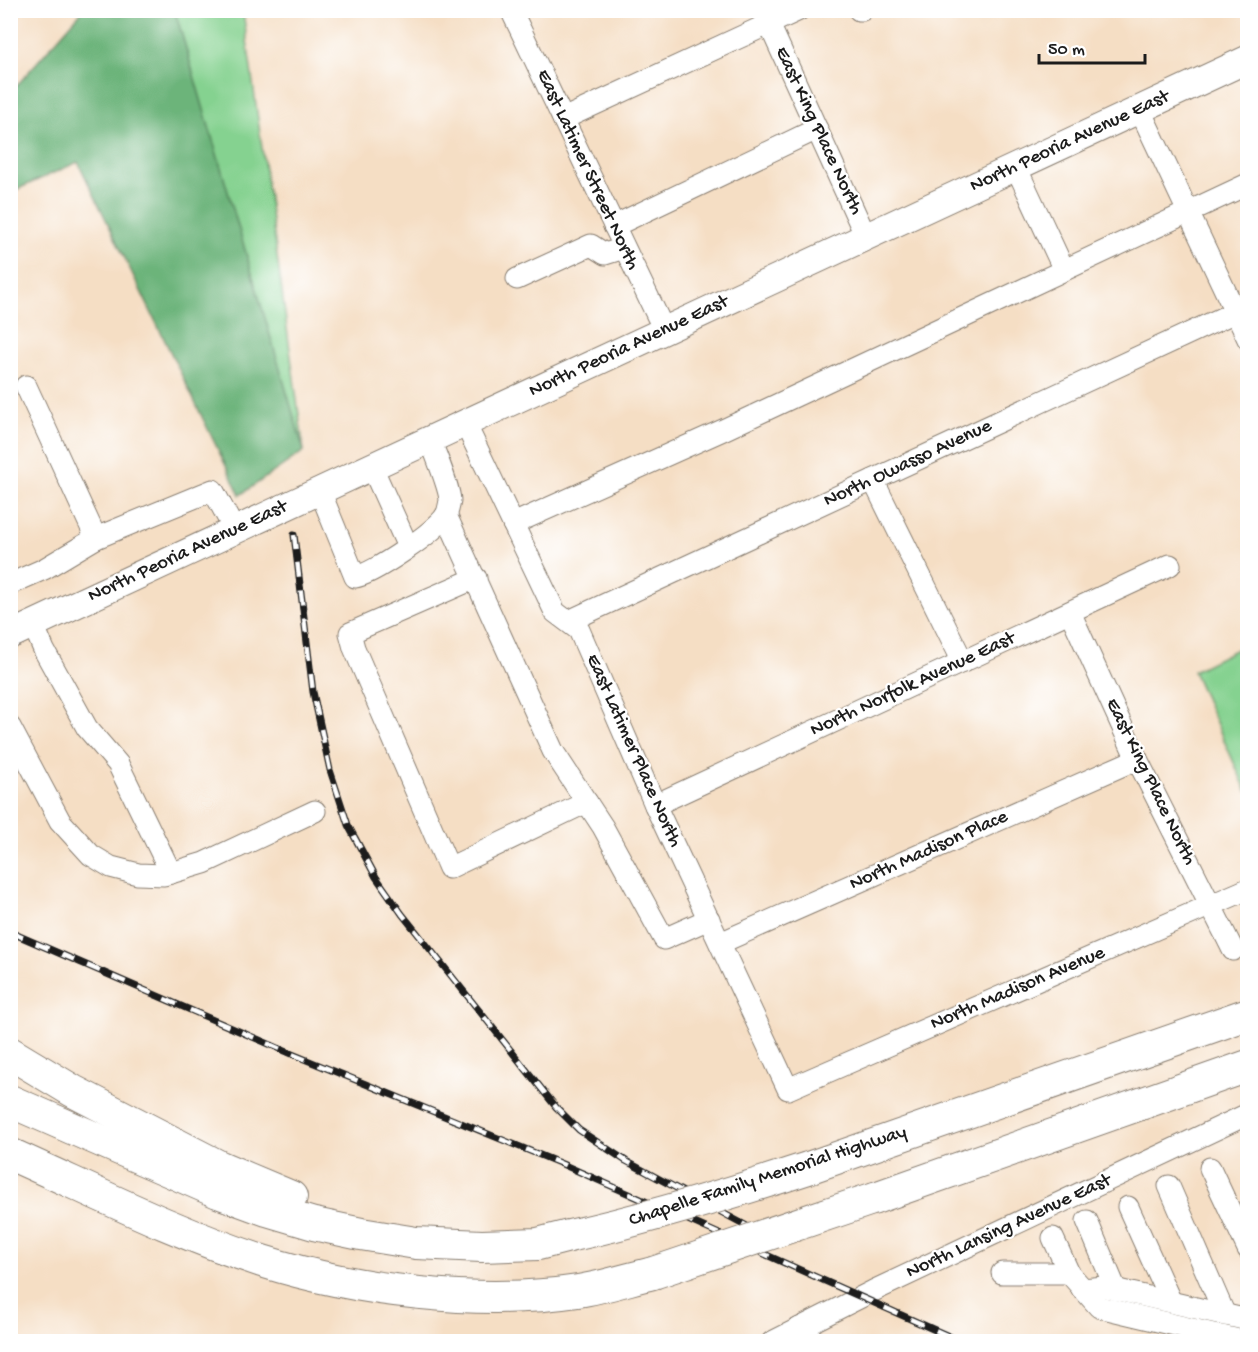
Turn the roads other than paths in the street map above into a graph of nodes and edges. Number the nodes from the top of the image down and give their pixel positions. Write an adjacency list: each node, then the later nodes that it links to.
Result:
1 (799, 10): 3 (street)
2 (515, 12): 6 (street, East Latimer Street North)
3 (769, 24): 6 (street); 7 (street, East King Place North)
4 (1248, 59): 5 (main road, North Peoria Avenue East)
5 (1140, 108): 8 (main road, North Peoria Avenue East); 10 (street)
6 (563, 120): 11 (street, East Latimer Street North)
7 (817, 129): 11 (street); 12 (street, East King Place North)
8 (1016, 167): 12 (main road, North Peoria Avenue East); 14 (street)
9 (1248, 184): 10 (street)
10 (1187, 211): 14 (street); 16 (street)
11 (614, 226): 13 (street, East Latimer Street North)
12 (866, 237): 17 (main road, North Peoria Avenue East)
13 (624, 248): 15 (street); 17 (street, East Latimer Street North)
14 (1064, 270): 26 (street)
15 (517, 279)
16 (1241, 309): 18 (street); 23 (street, North Owasso Avenue)
17 (664, 330): 20 (main road, North Peoria Avenue East)
18 (1248, 339)
19 (26, 386): 28 (street)
20 (465, 423): 21 (main road, North Peoria Avenue East); 26 (street, East Latimer Place North)
21 (434, 449): 22 (main road, North Peoria Avenue East); 25 (street)
22 (377, 476): 24 (main road, North Peoria Avenue East); 29 (street)
23 (873, 480): 34 (street, North Owasso Avenue); 36 (street)
24 (324, 503): 27 (main road, North Peoria Avenue East); 29 (street)
25 (446, 515): 29 (street); 31 (street)
26 (513, 524): 34 (street, East Latimer Place North)
27 (235, 531): 28 (street); 35 (main road, North Peoria Avenue East)
28 (96, 538): 32 (street)
29 (408, 547)
30 (1170, 565): 33 (street, North Norfolk Avenue East)
31 (476, 578): 39 (street); 39 (street)
32 (10, 584)
33 (1070, 612): 36 (street, North Norfolk Avenue East); 38 (street, East King Place North)
34 (568, 621): 40 (street, East Latimer Place North)
35 (22, 630): 42 (street)
36 (963, 662): 40 (street, North Norfolk Avenue East)
37 (10, 726): 42 (street)
38 (1137, 759): 44 (street, East King Place North); 46 (street, North Madison Place)
39 (587, 802): 45 (street)
40 (655, 805): 45 (street, East Latimer Place North)
41 (315, 811): 42 (street)
42 (171, 873)
43 (1248, 889): 44 (street, North Madison Avenue)
44 (1211, 906): 47 (street, East King Place North); 51 (street, North Madison Avenue)
45 (709, 920): 46 (street, East Latimer Place North)
46 (720, 943): 51 (street, East Latimer Place North)
47 (1233, 950)
48 (1248, 1014): 60 (highway, Chapelle Family Memorial Highway, bridge)
49 (10, 1053): 60 (highway)
50 (1248, 1066): 54 (highway, bridge)
51 (788, 1089)
52 (10, 1101): 60 (highway, Chapelle Family Memorial Highway)
53 (1248, 1114): 68 (street, North Lansing Avenue East)
54 (10, 1154)
55 (1210, 1168): 61 (street)
56 (1168, 1186): 66 (street)
57 (1128, 1207): 65 (street)
58 (1087, 1221): 64 (street)
59 (1053, 1238): 63 (street)
60 (416, 1242)
61 (1248, 1249)
62 (1002, 1273): 63 (street)
63 (1075, 1281): 64 (street); 71 (street)
64 (1116, 1290): 65 (street)
65 (1170, 1302): 66 (street)
66 (1225, 1315): 67 (street)
67 (1248, 1320)
68 (800, 1328): 69 (street, North Lansing Avenue East); 70 (street)
69 (772, 1341)
70 (816, 1341)
71 (1247, 1341)

